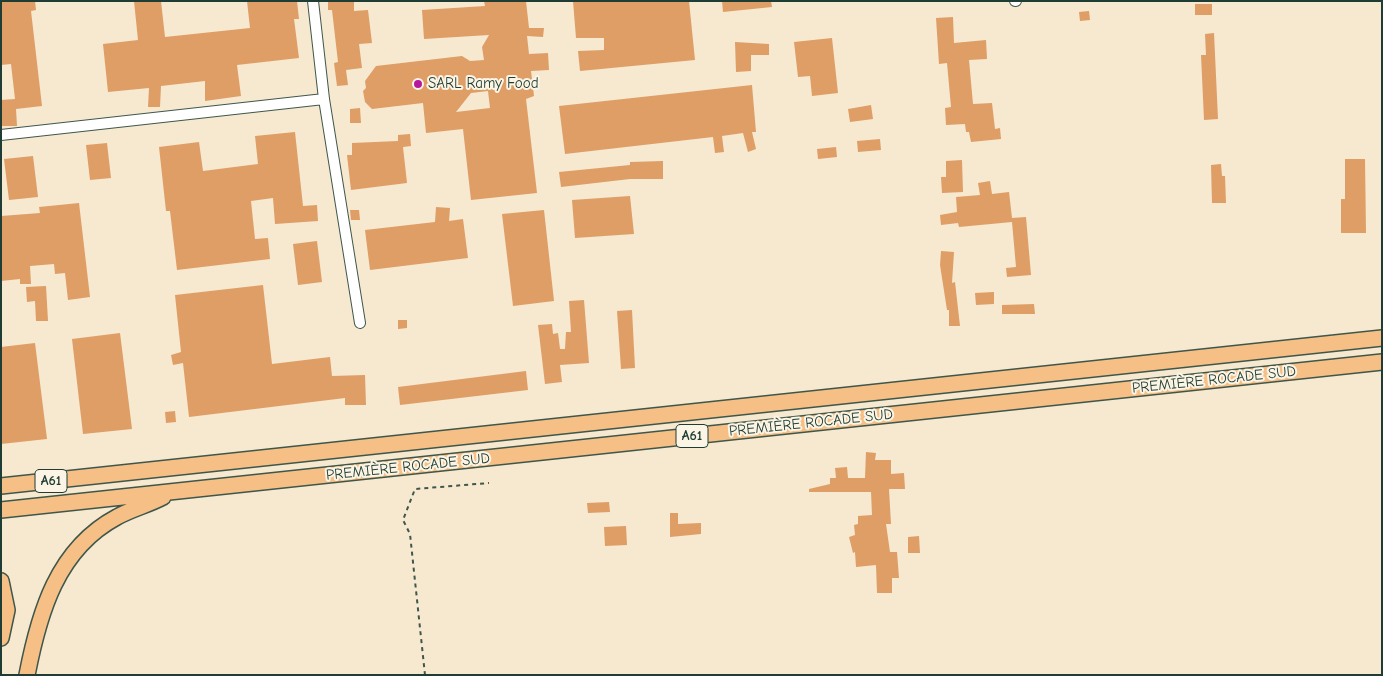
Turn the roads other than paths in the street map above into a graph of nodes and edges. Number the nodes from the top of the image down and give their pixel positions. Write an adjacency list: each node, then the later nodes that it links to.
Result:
1 (313, 1): 2 (lane)
2 (324, 99): 3 (lane); 4 (lane)
3 (1, 135)
4 (360, 323)
5 (1382, 338): 7 (highway, PREMIÈRE ROCADE SUD / A61)
6 (1382, 362): 8 (highway, PREMIÈRE ROCADE SUD / A61)
7 (1, 486)
8 (173, 492): 9 (highway, PREMIÈRE ROCADE SUD / A61); 12 (highway)
9 (1, 510)
10 (1, 581): 11 (highway)
11 (1, 638)
12 (27, 675)

